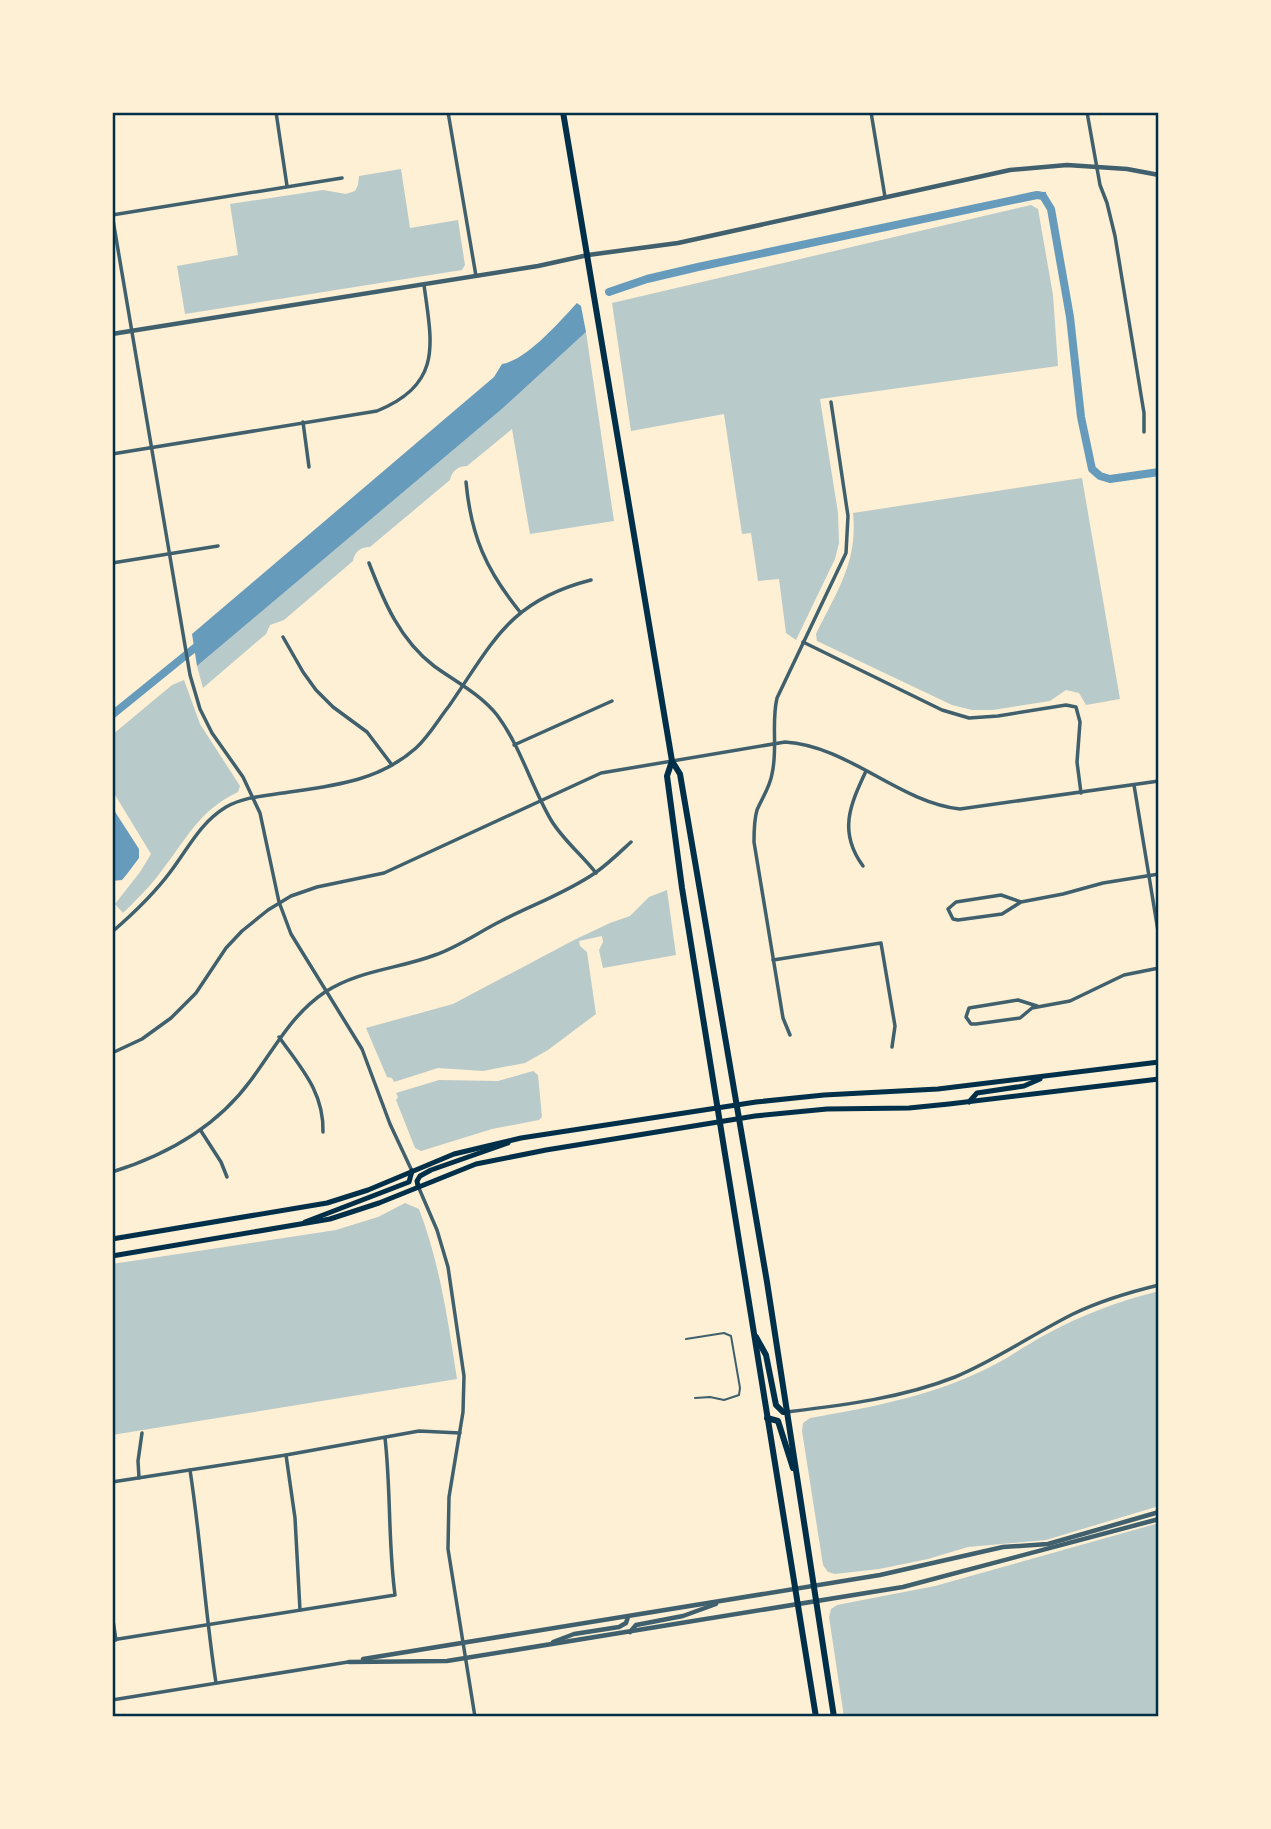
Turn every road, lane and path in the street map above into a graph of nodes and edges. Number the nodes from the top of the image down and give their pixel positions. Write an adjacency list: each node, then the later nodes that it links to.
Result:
1 (276, 112): 9 (street)
2 (449, 112): 13 (street)
3 (563, 112): 12 (main road)
4 (871, 112): 10 (street)
5 (1087, 112): 6 (street)
6 (1097, 166): 7 (street); 10 (street); 19 (street)
7 (1159, 175)
8 (342, 178): 9 (street)
9 (288, 186): 11 (street)
10 (885, 197): 12 (street)
11 (112, 214): 15 (street)
12 (588, 255): 13 (street); 36 (main road)
13 (475, 276): 14 (street)
14 (424, 285): 15 (street); 18 (street)
15 (132, 331): 16 (street); 20 (street)
16 (112, 334)
17 (831, 402): 31 (street)
18 (303, 422): 20 (street); 22 (street)
19 (1144, 432)
20 (153, 448): 21 (street); 25 (street)
21 (112, 454)
22 (309, 467)
23 (466, 482): 29 (street)
24 (218, 546): 25 (street)
25 (170, 554): 27 (street); 42 (street)
26 (369, 563): 32 (street)
27 (112, 564)
28 (592, 580): 29 (street)
29 (520, 612): 32 (street)
30 (283, 637): 37 (street)
31 (803, 642): 34 (street); 41 (street)
32 (463, 685): 35 (street); 37 (street)
33 (612, 701): 35 (street)
34 (774, 744): 36 (street); 38 (street); 53 (street)
35 (514, 745): 43 (street)
36 (672, 761): 43 (street); 65 (main road); 66 (main road)
37 (392, 765): 42 (street)
38 (866, 771): 41 (street); 45 (street)
39 (1159, 781): 40 (street)
40 (1134, 785): 41 (street); 48 (street)
41 (1081, 793)
42 (254, 797): 49 (street); 51 (street)
43 (541, 800): 46 (street); 49 (street)
44 (631, 842): 46 (street)
45 (863, 866)
46 (596, 873): 55 (street)
47 (1159, 874): 48 (street)
48 (1149, 876): 50 (street); 52 (street)
49 (279, 902): 55 (street); 60 (street)
50 (1021, 902): 50 (street)
51 (112, 932)
52 (1159, 937)
53 (773, 960): 57 (street); 59 (street)
54 (1159, 968): 56 (street)
55 (326, 992): 58 (street); 72 (street)
56 (1037, 1006): 56 (street)
57 (790, 1035)
58 (279, 1037): 69 (street); 70 (street)
59 (892, 1047)
60 (112, 1053)
61 (1159, 1062): 62 (main road)
62 (1046, 1076): 64 (main road); 65 (main road)
63 (1159, 1079): 64 (main road)
64 (968, 1102): 67 (main road)
65 (737, 1104): 66 (main road); 67 (main road)
66 (718, 1107): 68 (main road); 71 (main road)
67 (739, 1118): 68 (main road); 83 (main road)
68 (721, 1121): 75 (main road); 80 (main road)
69 (201, 1131): 73 (street); 74 (street)
70 (323, 1132)
71 (521, 1138): 72 (main road); 75 (main road)
72 (412, 1171): 76 (main road); 77 (main road)
73 (112, 1172)
74 (227, 1177)
75 (418, 1186): 76 (main road); 86 (street)
76 (297, 1226): 78 (main road)
77 (112, 1239)
78 (112, 1256)
79 (1159, 1284): 83 (street)
80 (754, 1332): 83 (main road); 84 (main road)
81 (686, 1339): 82 (lane)
82 (695, 1398)
83 (787, 1412): 92 (main road)
84 (766, 1418): 92 (main road); 96 (main road)
85 (142, 1433): 90 (street)
86 (460, 1433): 87 (street); 106 (street)
87 (385, 1438): 88 (street); 100 (street)
88 (286, 1455): 89 (street); 100 (street)
89 (190, 1470): 90 (street); 103 (street)
90 (139, 1478): 91 (street)
91 (112, 1482)
92 (799, 1486): 95 (main road)
93 (1159, 1512): 95 (street)
94 (1159, 1518): 98 (street)
95 (814, 1586): 96 (street); 98 (main road)
96 (795, 1589): 97 (street); 99 (main road)
97 (723, 1601): 102 (street); 104 (street)
98 (817, 1601): 99 (street); 114 (main road)
99 (797, 1604): 104 (street); 113 (main road)
100 (300, 1610): 103 (street)
101 (112, 1614): 105 (street)
102 (628, 1616): 106 (street); 107 (street)
103 (207, 1625): 105 (street); 110 (street)
104 (630, 1632): 107 (street)
105 (114, 1640)
106 (462, 1642): 108 (street); 109 (street)
107 (545, 1646): 108 (street)
108 (465, 1658): 109 (street); 112 (street)
109 (349, 1662): 110 (street)
110 (216, 1683): 111 (street)
111 (112, 1700)
112 (475, 1717)
113 (816, 1717)
114 (834, 1717)

